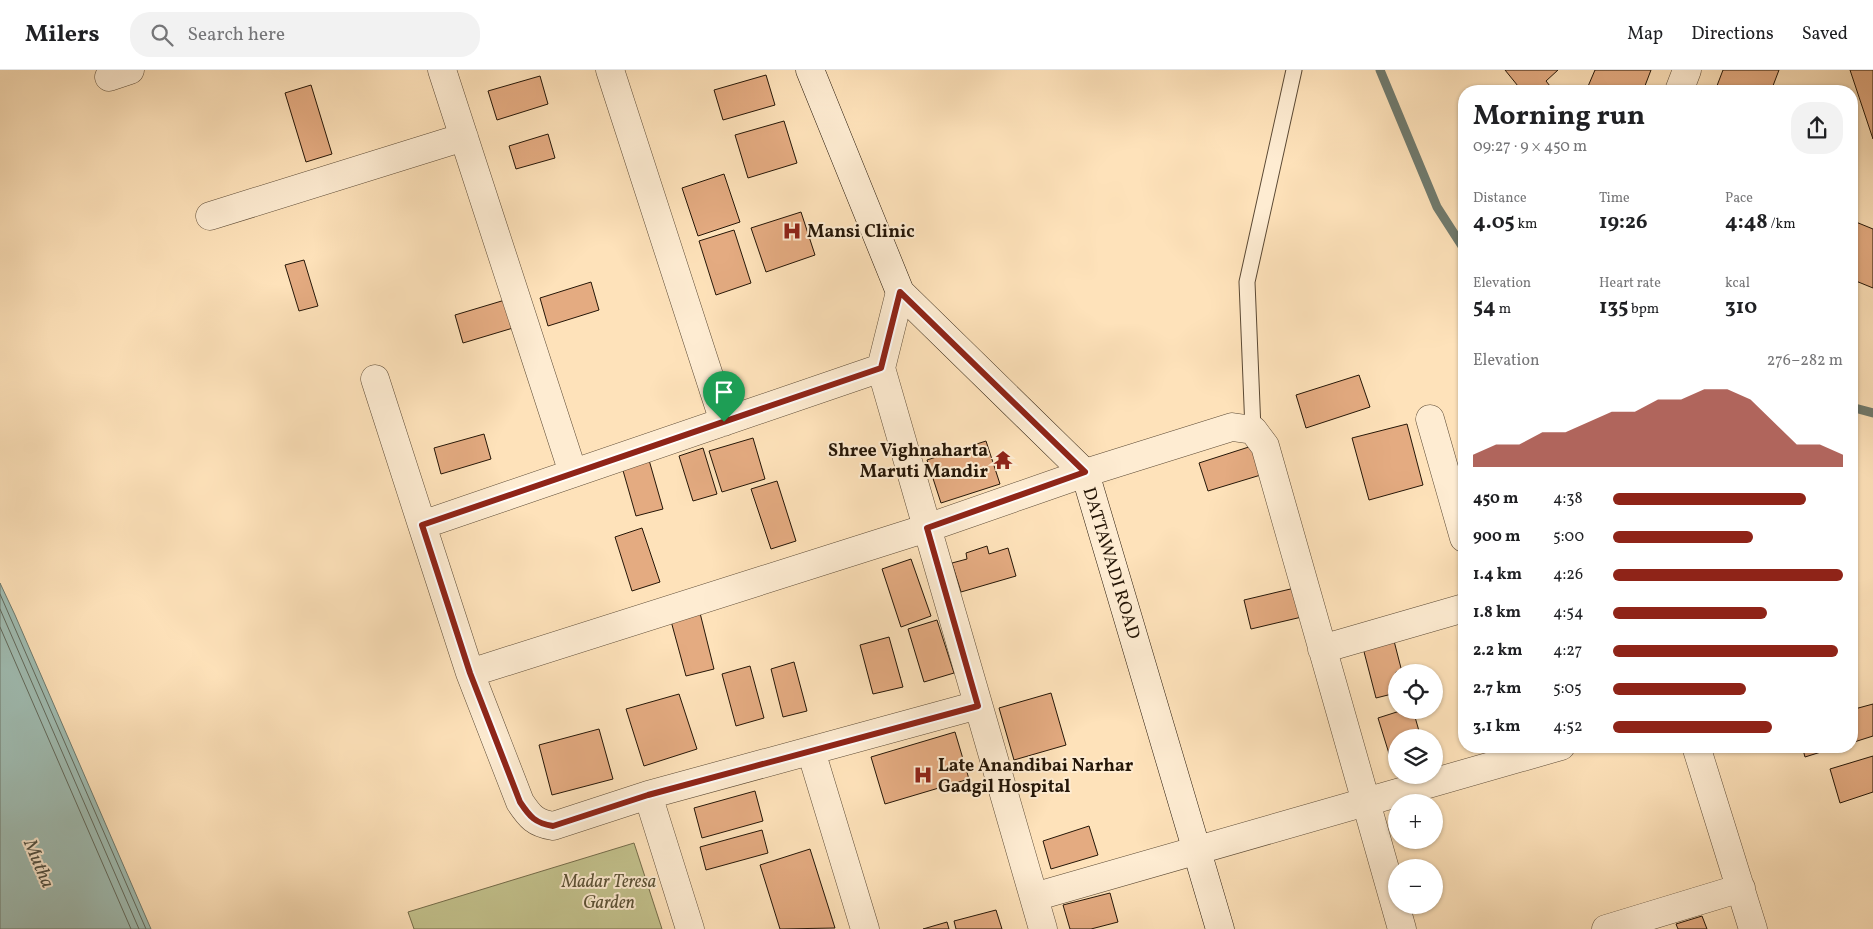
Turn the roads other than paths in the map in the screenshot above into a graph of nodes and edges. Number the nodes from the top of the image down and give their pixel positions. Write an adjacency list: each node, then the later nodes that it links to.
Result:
1 (442, 70): 7 (street)
2 (610, 70): 13 (street)
3 (810, 70): 9 (street, DATTAWADI ROAD)
4 (1294, 70): 14 (lane)
5 (1687, 70): 6 (street)
6 (1681, 85)
7 (464, 137): 8 (street); 16 (street)
8 (210, 216)
9 (900, 292): 10 (street); 15 (street, DATTAWADI ROAD)
10 (881, 368): 13 (street); 19 (street)
11 (375, 379): 18 (street)
12 (1430, 419): 17 (street)
13 (724, 422): 16 (street)
14 (1253, 430): 15 (street); 21 (street)
15 (1085, 472): 19 (street); 29 (street, DATTAWADI ROAD)
16 (573, 473): 18 (street)
17 (1458, 517)
18 (422, 525): 22 (street)
19 (927, 528): 22 (street); 23 (street)
20 (1458, 610): 21 (street)
21 (1322, 649): 28 (street)
22 (470, 673): 27 (street)
23 (978, 706): 24 (street); 31 (street)
24 (811, 751): 27 (street); 33 (street)
25 (1537, 753): 28 (street)
26 (1698, 753): 30 (street)
27 (648, 795): 32 (street)
28 (1366, 802): 29 (street); 36 (street)
29 (1198, 850): 31 (street); 35 (street, DATTAWADI ROAD)
30 (1741, 888): 37 (street); 38 (street)
31 (1034, 897): 34 (street)
32 (690, 929)
33 (865, 929)
34 (1043, 929)
35 (1220, 929)
36 (1402, 929)
37 (1606, 929)
38 (1753, 929)

